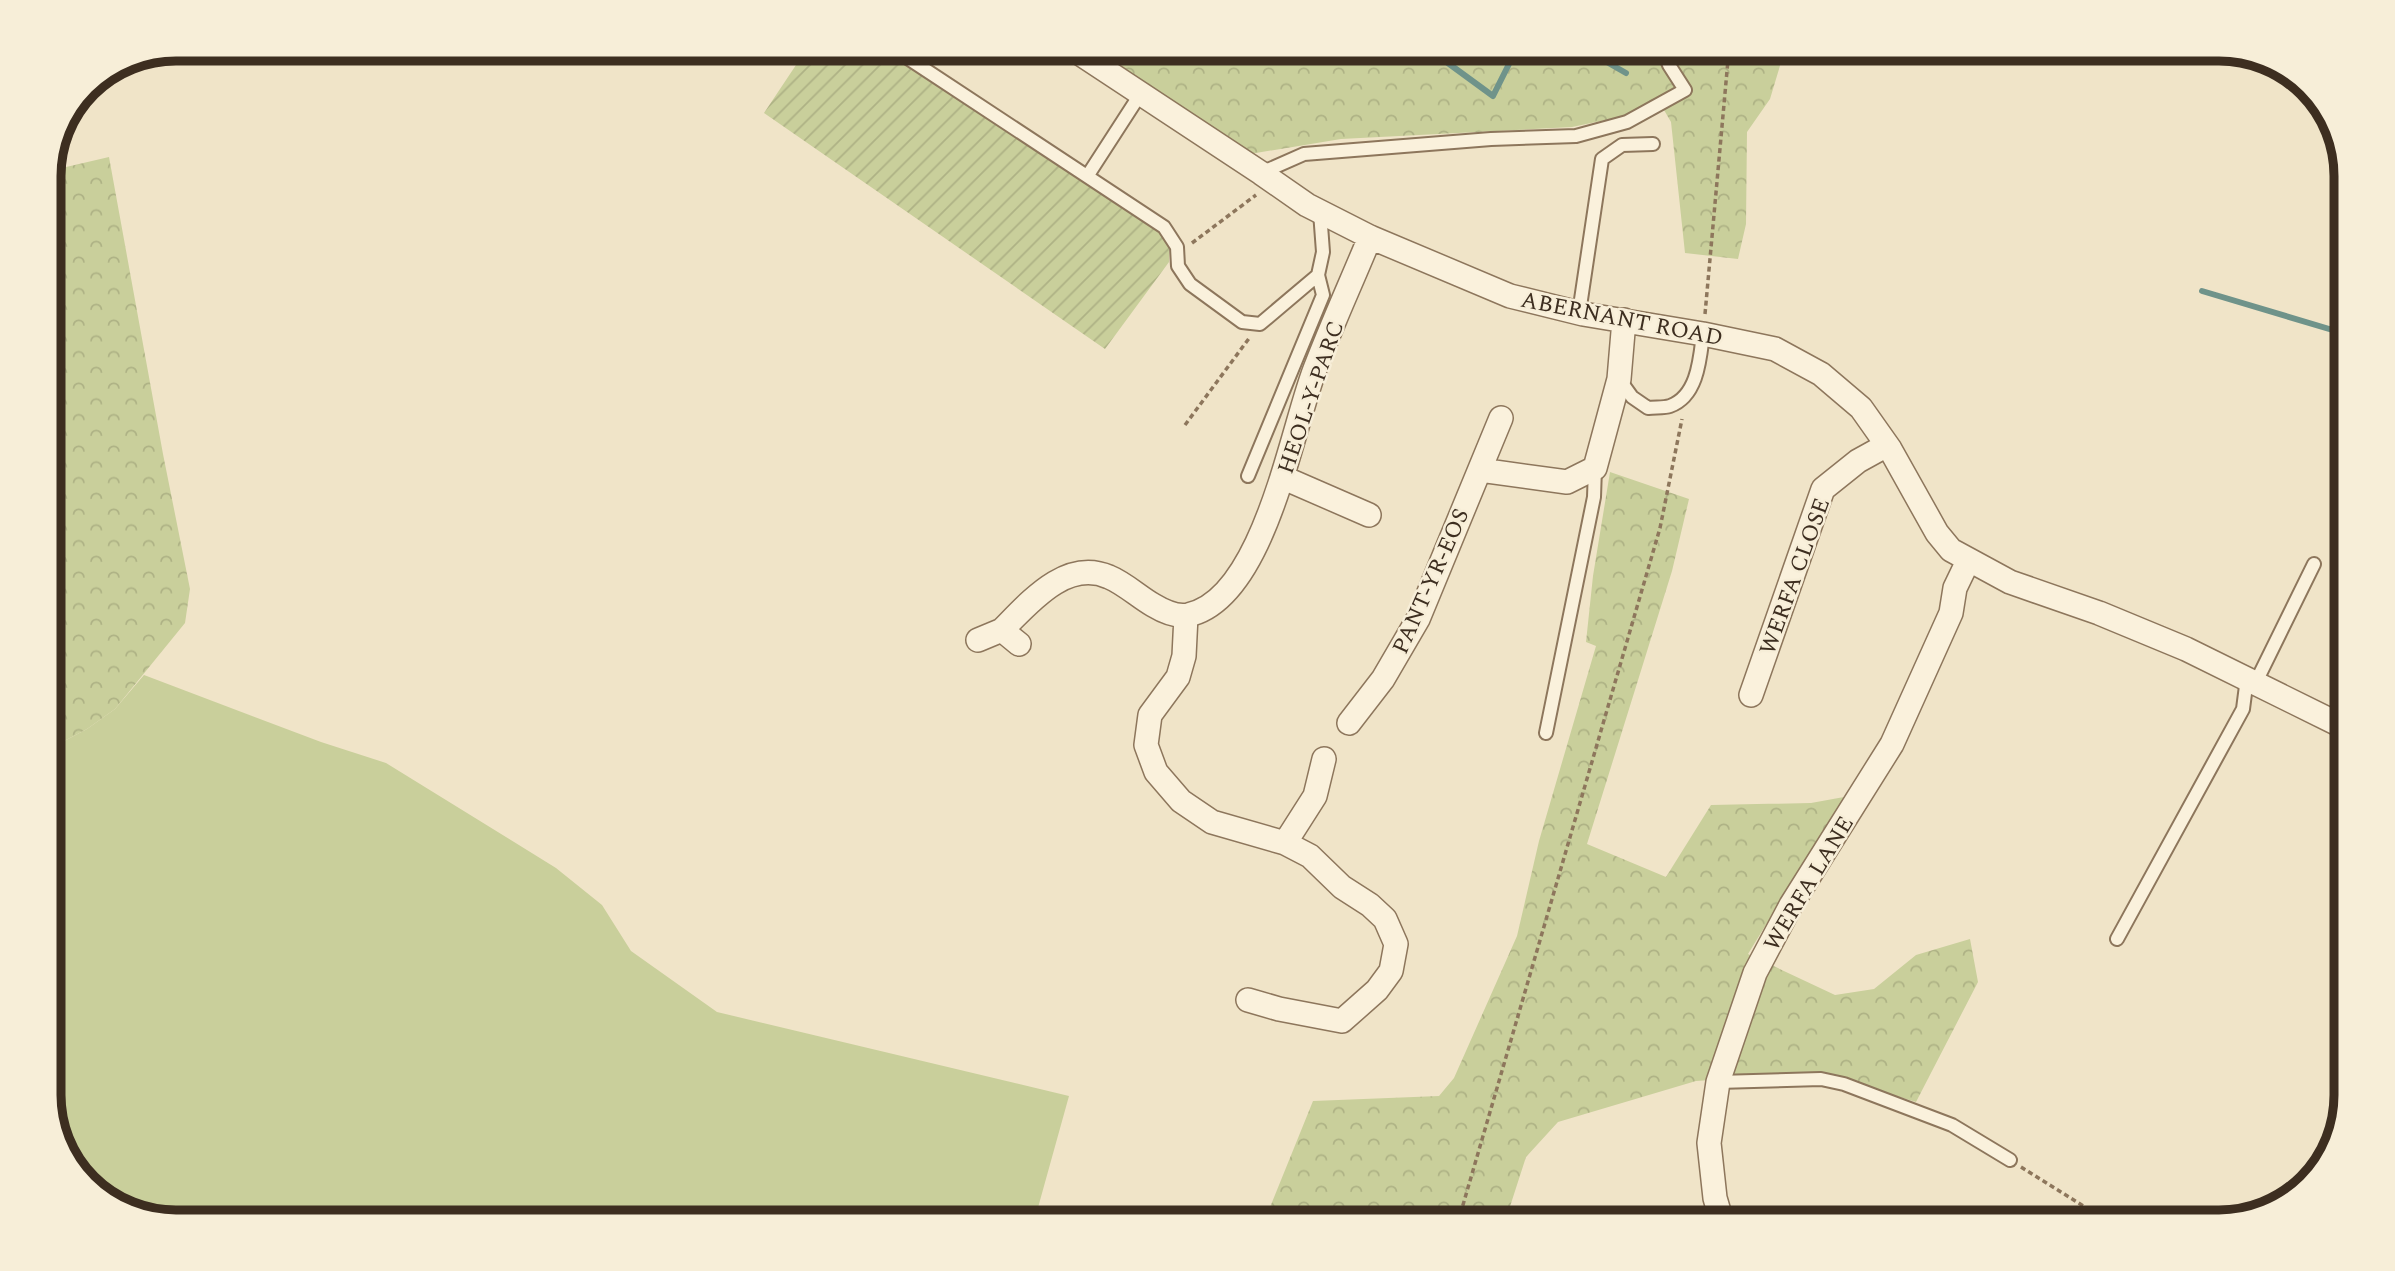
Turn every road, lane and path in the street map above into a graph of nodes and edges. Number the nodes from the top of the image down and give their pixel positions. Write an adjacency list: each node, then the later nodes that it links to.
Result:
1 (912, 61): 8 (lane)
2 (1091, 61): 5 (street, ABERNANT ROAD)
3 (1668, 61): 7 (lane)
4 (1728, 61): 16 (path)
5 (1140, 93): 7 (street, ABERNANT ROAD); 8 (lane)
6 (1653, 144): 13 (lane)
7 (1261, 173): 9 (street, ABERNANT ROAD); 11 (path)
8 (1088, 175): 11 (lane)
9 (1320, 212): 10 (street, ABERNANT ROAD); 12 (lane)
10 (1370, 237): 13 (street, ABERNANT ROAD); 25 (street, HEOL-Y-PARC)
11 (1177, 247): 15 (lane)
12 (1318, 275): 15 (lane); 24 (lane)
13 (1579, 313): 14 (street, ABERNANT ROAD)
14 (1624, 320): 16 (street, ABERNANT ROAD); 17 (street)
15 (1260, 324): 20 (path)
16 (1703, 334): 18 (lane); 21 (street, ABERNANT ROAD)
17 (1619, 379): 18 (lane); 22 (street)
18 (1687, 393): 42 (path)
19 (1501, 418): 23 (street, PANT-YR-EOS)
20 (1185, 425)
21 (1887, 445): 27 (street, ABERNANT ROAD); 32 (street, WERFA CLOSE)
22 (1595, 468): 23 (street); 35 (lane)
23 (1480, 470): 34 (street, PANT-YR-EOS)
24 (1248, 476)
25 (1283, 478): 26 (street); 29 (street, HEOL-Y-PARC)
26 (1369, 515)
27 (1968, 561): 31 (street, ABERNANT ROAD); 40 (street, WERFA LANE)
28 (2314, 564): 31 (lane)
29 (1186, 616): 30 (street); 37 (street)
30 (978, 640)
31 (2251, 680): 33 (street, ABERNANT ROAD); 38 (lane)
32 (1751, 695)
33 (2334, 722)
34 (1349, 723)
35 (1546, 733)
36 (1324, 759): 37 (street)
37 (1285, 843): 39 (street)
38 (2117, 939)
39 (1248, 1000)
40 (1718, 1082): 41 (lane); 43 (street, WERFA LANE)
41 (2010, 1160): 44 (path)
42 (1461, 1210)
43 (1718, 1210)
44 (2090, 1210)

